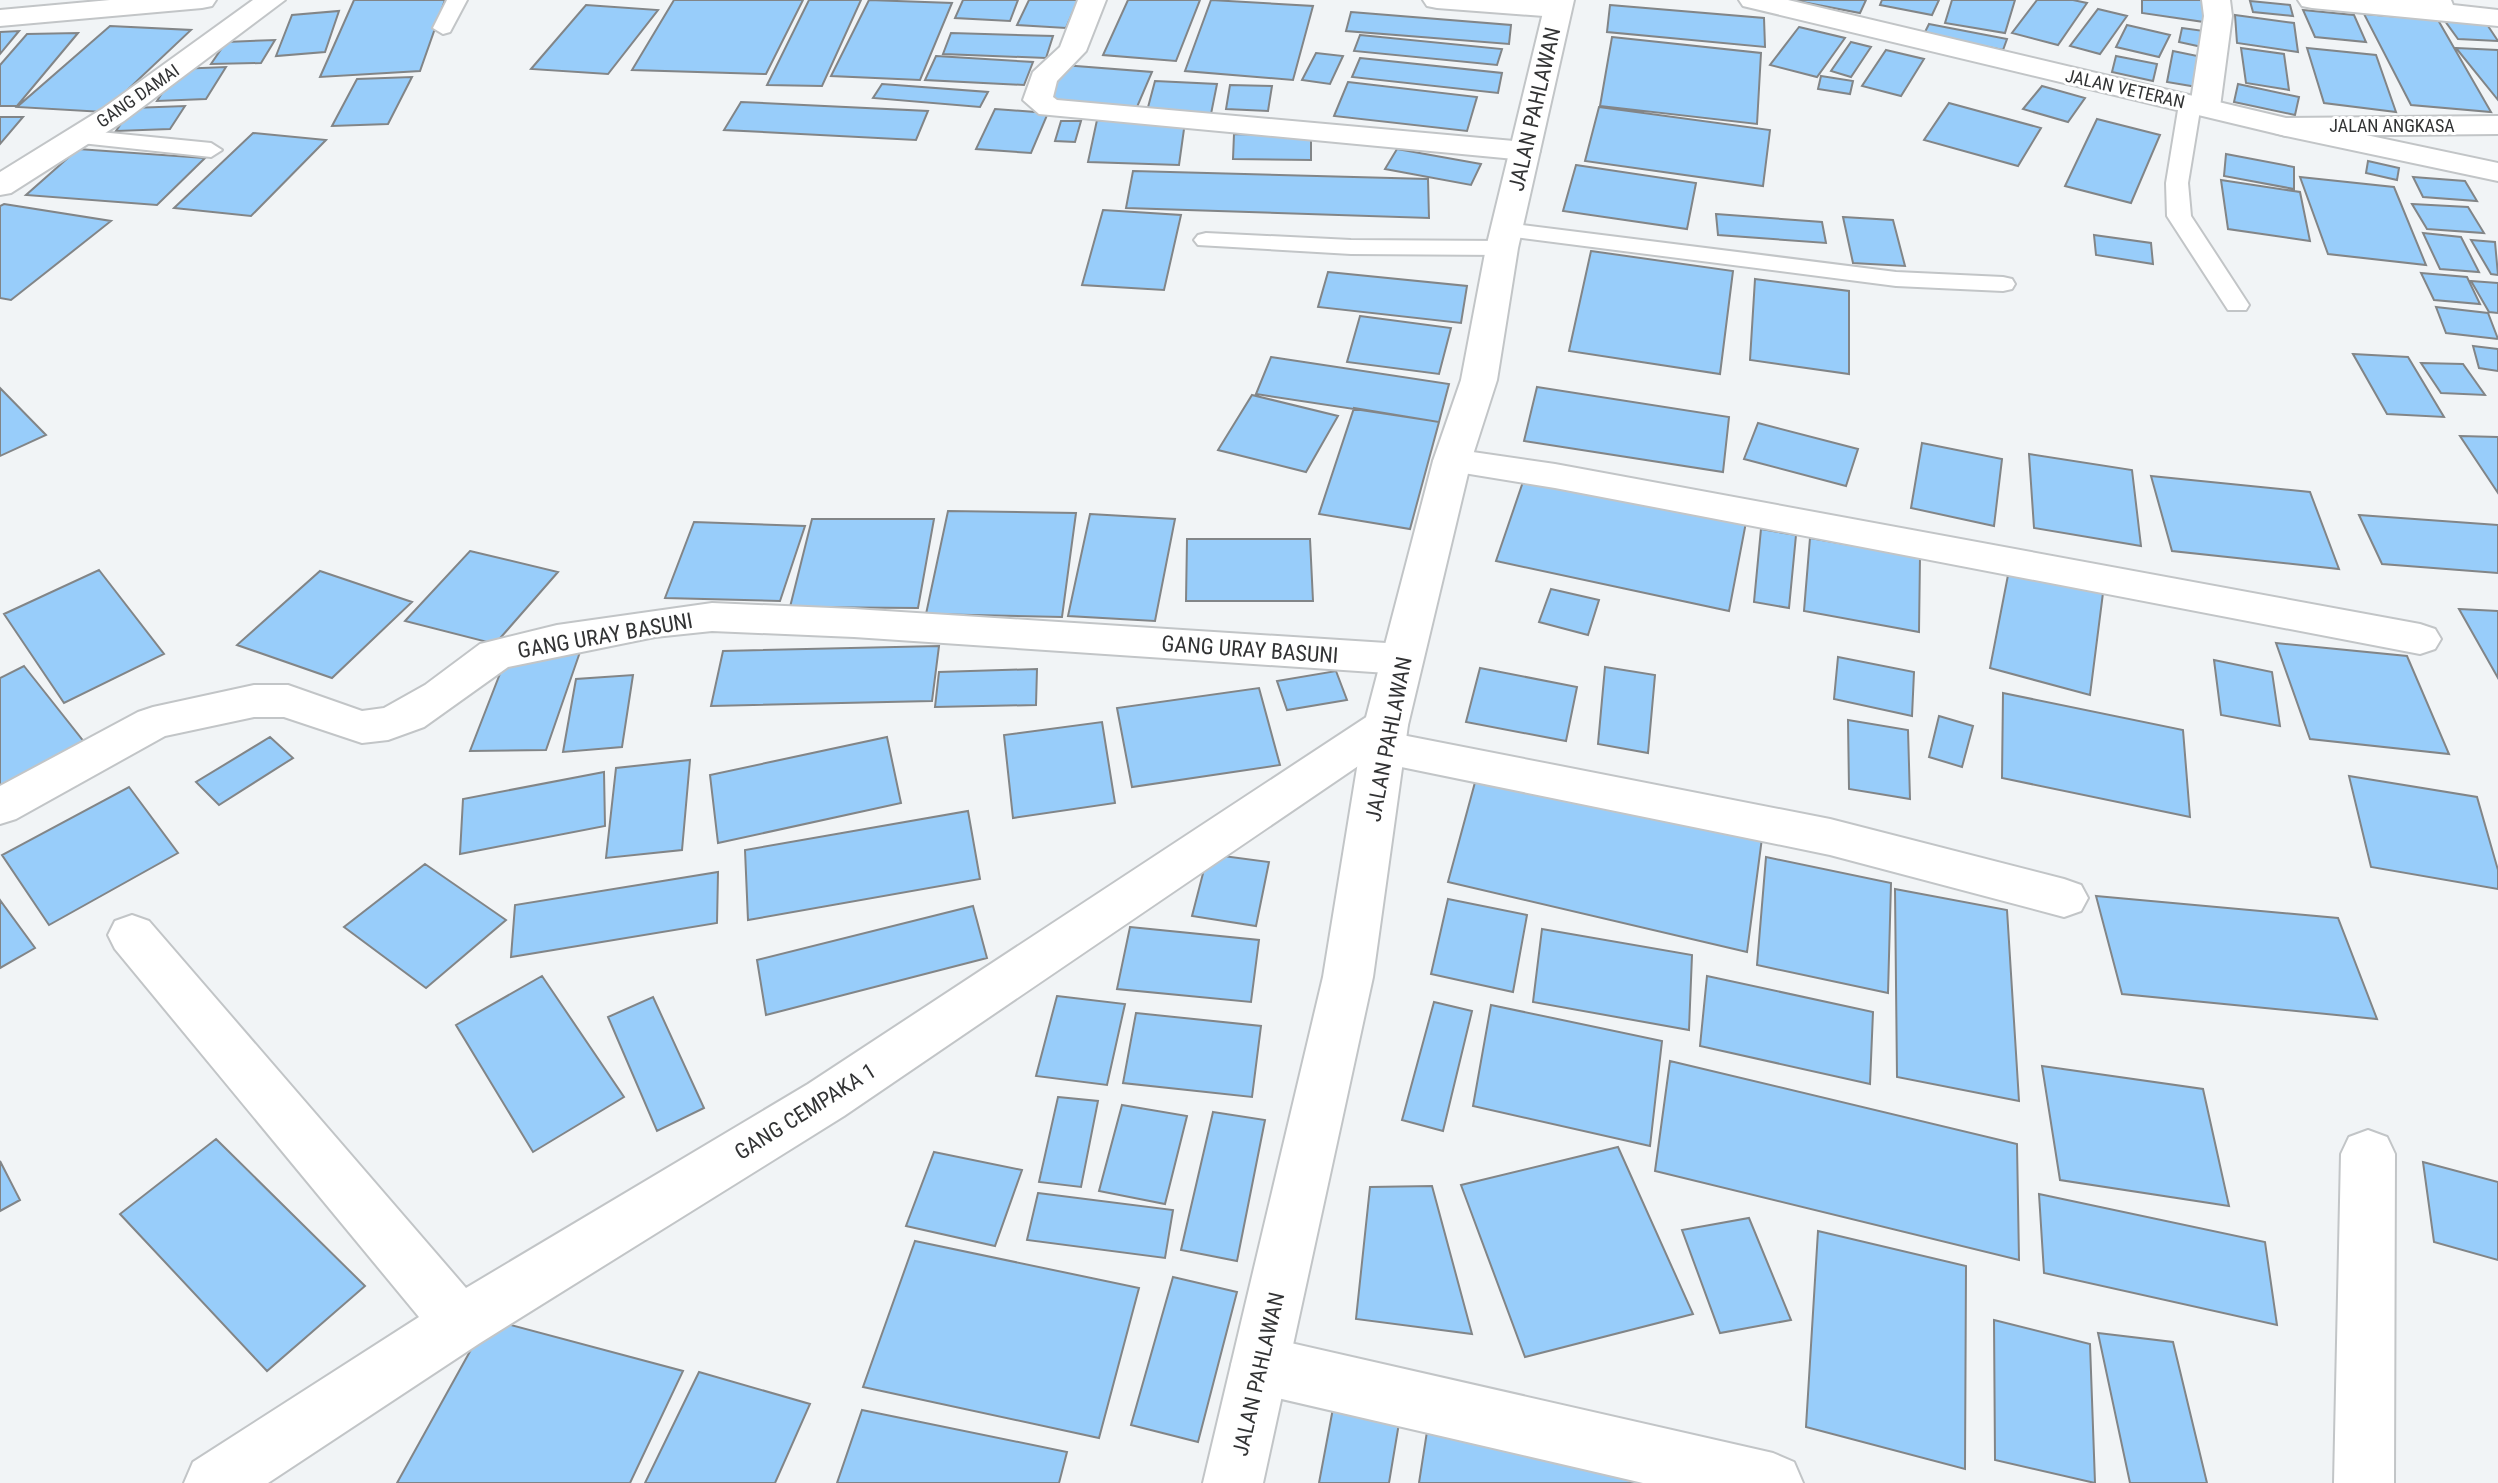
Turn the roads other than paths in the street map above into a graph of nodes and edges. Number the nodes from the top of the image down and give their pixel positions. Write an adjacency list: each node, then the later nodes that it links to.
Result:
1 (202, 0): 11 (street)
2 (271, 0): 17 (street, GANG DAMAI)
3 (457, 0): 13 (lane)
4 (1092, 0): 19 (street)
5 (1437, 0): 9 (street)
6 (1753, 0): 14 (street, JALAN VETERAN)
7 (2216, 0): 14 (street)
8 (2312, 0): 10 (street)
9 (1559, 5): 19 (street, JALAN PAHLAWAN)
10 (2441, 6): 12 (street)
11 (0, 18)
12 (2498, 18)
13 (443, 28)
14 (2198, 106): 16 (street, JALAN VETERAN); 25 (lane)
15 (2498, 125): 16 (street, JALAN ANGKASA)
16 (2286, 127): 20 (street, JALAN VETERAN)
17 (80, 137): 18 (lane); 21 (street, GANG DAMAI)
18 (211, 150)
19 (1525, 151): 22 (street, JALAN PAHLAWAN)
20 (2498, 172)
21 (0, 186)
22 (1504, 239): 23 (lane); 24 (lane); 26 (street, JALAN PAHLAWAN)
23 (1206, 240)
24 (2003, 284)
25 (2237, 305)
26 (1452, 461): 27 (street); 28 (street, JALAN PAHLAWAN)
27 (2420, 639)
28 (1402, 659): 29 (street, JALAN PAHLAWAN); 30 (street, GANG URAY BASUNI)
29 (1384, 736): 31 (street); 34 (street, GANG CEMPAKA 1); 35 (street, JALAN PAHLAWAN)
30 (0, 807)
31 (2064, 898)
32 (132, 935): 34 (street)
33 (2368, 1154): 39 (street)
34 (460, 1323): 36 (street, GANG CEMPAKA 1)
35 (1260, 1365): 37 (street, JALAN PAHLAWAN); 38 (street)
36 (214, 1483)
37 (1233, 1483)
38 (1773, 1483)
39 (2364, 1483)

